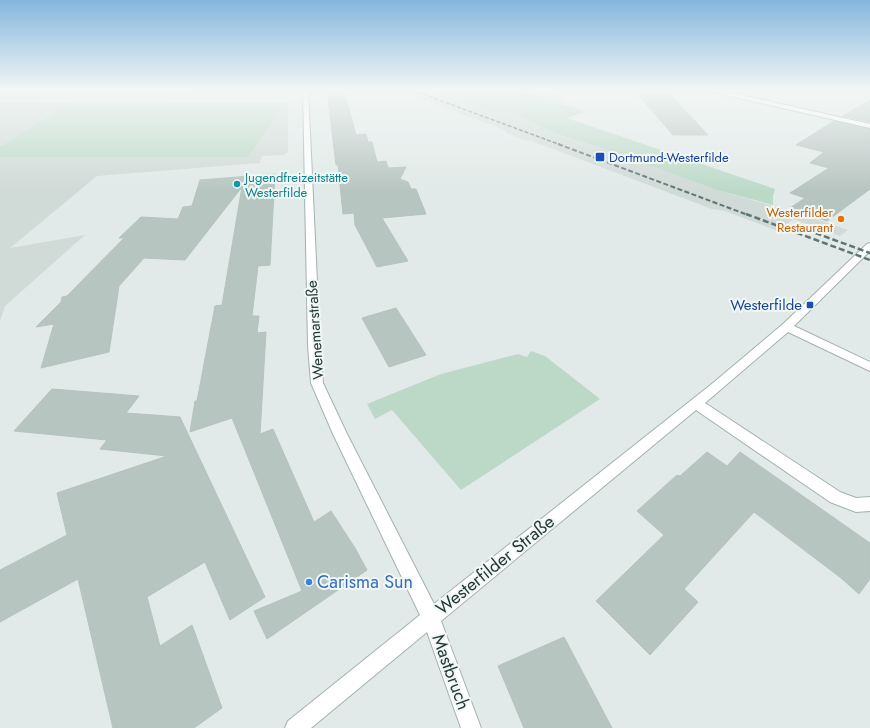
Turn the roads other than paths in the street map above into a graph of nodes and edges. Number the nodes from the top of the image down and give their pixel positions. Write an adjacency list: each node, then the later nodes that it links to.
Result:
1 (306, 124): 7 (street, Wenemarstraße)
2 (870, 246): 3 (street, Westerfilder Straße)
3 (787, 327): 4 (street); 5 (street, Westerfilder Straße)
4 (870, 367)
5 (696, 403): 6 (street); 7 (street, Westerfilder Straße)
6 (870, 504)
7 (431, 617): 8 (street, Westerfilder Straße); 9 (street, Mastbruch)
8 (295, 728)
9 (471, 728)

